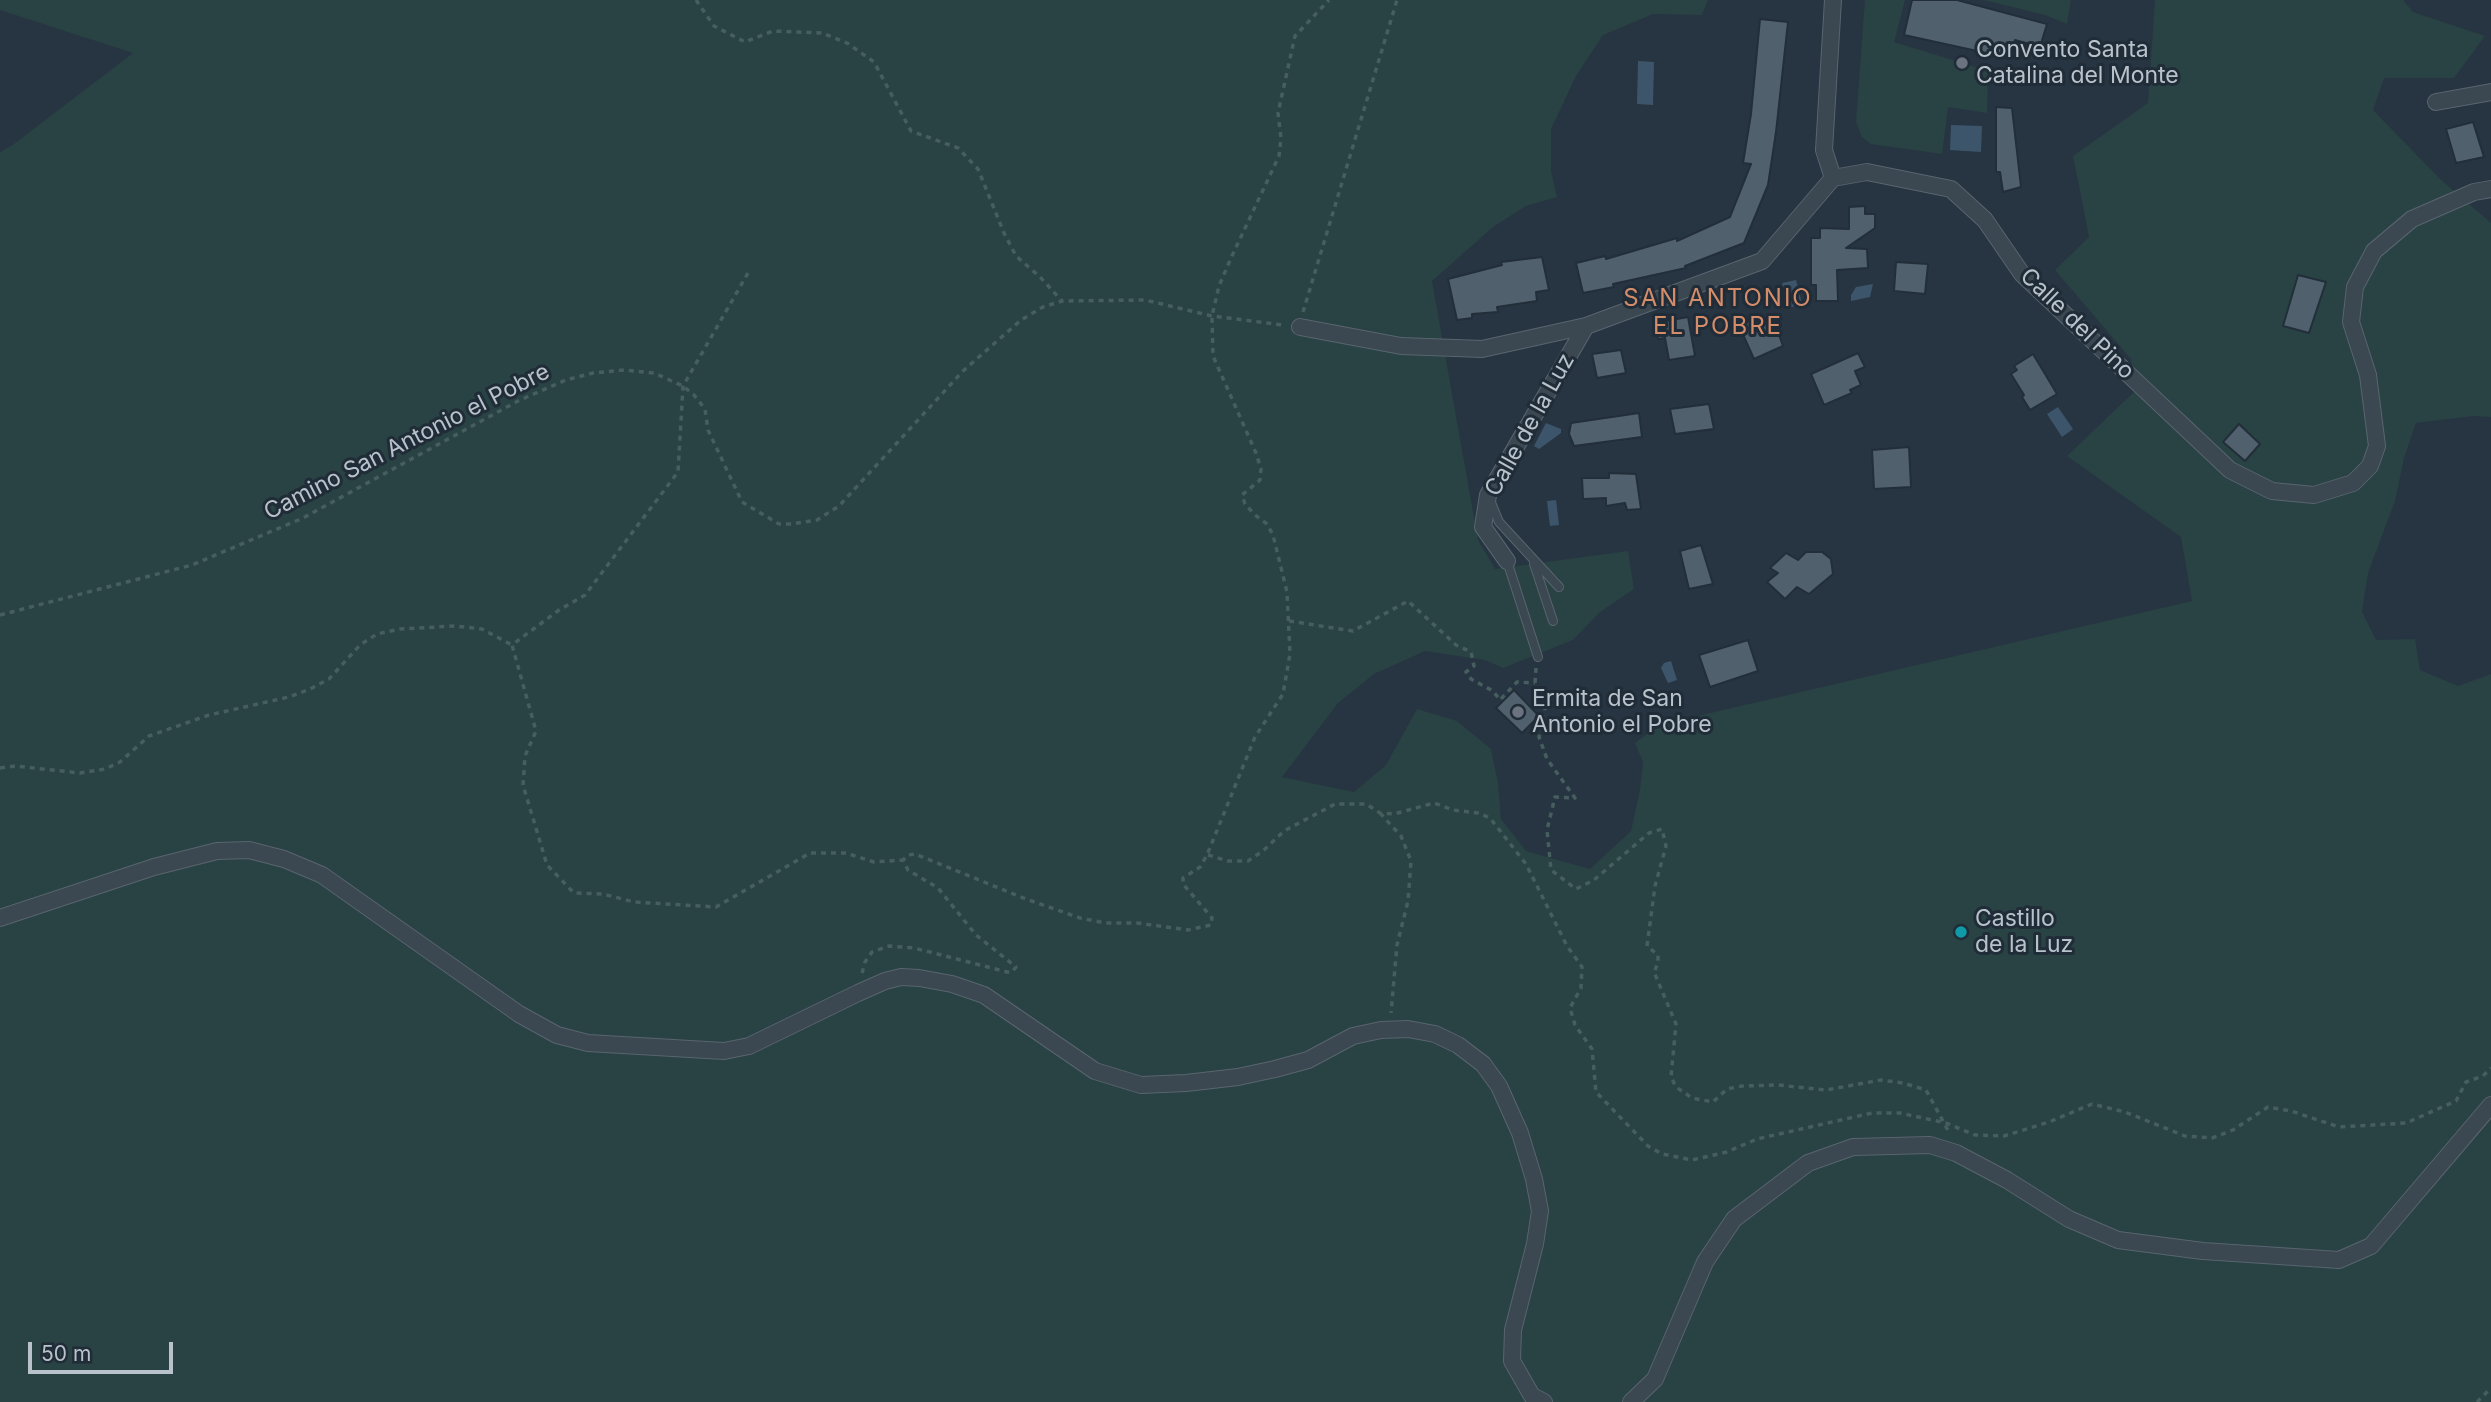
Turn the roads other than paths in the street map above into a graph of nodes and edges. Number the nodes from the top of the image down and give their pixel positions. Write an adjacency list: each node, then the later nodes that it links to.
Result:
1 (1833, 0): 4 (street)
2 (2491, 92): 3 (street)
3 (2436, 102)
4 (1833, 178): 5 (street, Calle del Pino); 6 (street)
5 (2491, 189)
6 (1586, 326): 7 (street); 8 (street, Calle de la Luz)
7 (1300, 327)
8 (1488, 495): 9 (lane); 10 (street, Calle de la Luz)
9 (1532, 560): 11 (lane); 12 (lane)
10 (1507, 561): 13 (lane)
11 (1559, 587)
12 (1553, 621)
13 (1538, 657)
14 (0, 918): 16 (street)
15 (2491, 1105): 17 (street)
16 (1544, 1402)
17 (1631, 1402)

